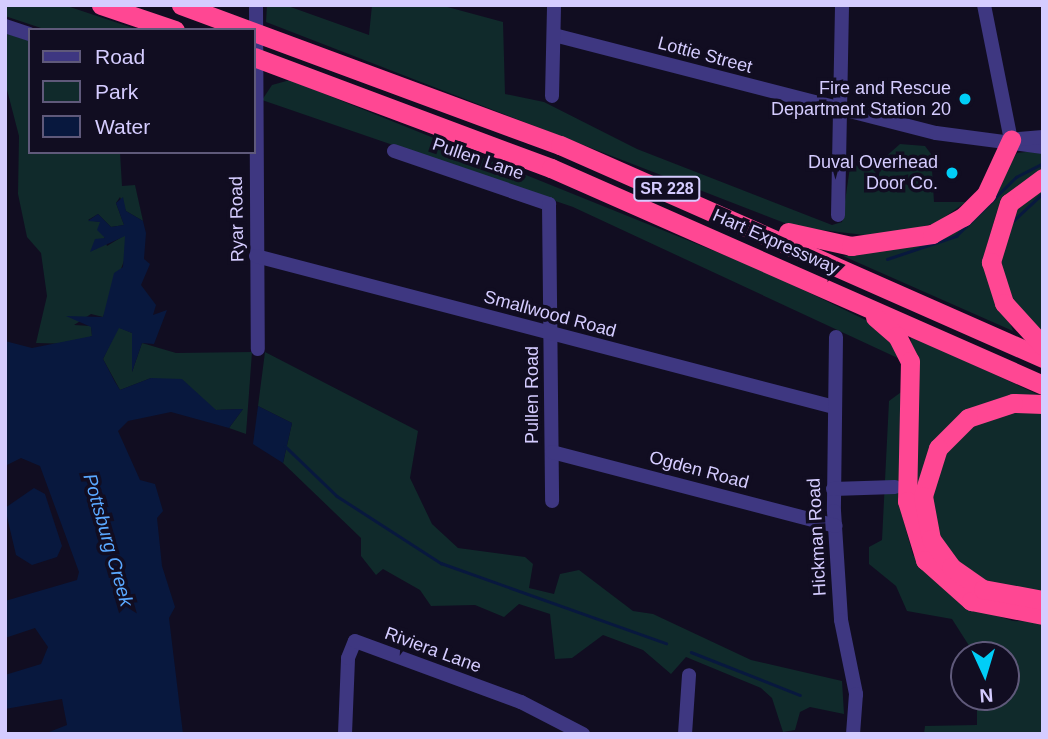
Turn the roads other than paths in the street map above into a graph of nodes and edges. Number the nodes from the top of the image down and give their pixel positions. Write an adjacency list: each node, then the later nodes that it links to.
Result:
1 (101, 5): 8 (highway)
2 (181, 5): 9 (highway, Hart Expressway / SR 228)
3 (256, 5): 10 (street, Ryar Road)
4 (554, 5): 13 (street)
5 (842, 5): 16 (street)
6 (984, 5): 18 (street)
7 (5, 26): 12 (street)
8 (169, 28)
9 (248, 28)
10 (256, 28)
11 (256, 31): 24 (highway, Hart Expressway / SR 228)
12 (28, 33)
13 (554, 35): 15 (street); 16 (street, Lottie Street)
14 (256, 58): 27 (highway, Hart Expressway / SR 228)
15 (552, 96)
16 (842, 111): 18 (street, Lottie Street); 25 (street)
17 (1043, 137): 18 (street, Lottie Street)
18 (1011, 140): 19 (street, Lottie Street); 24 (highway)
19 (1043, 147)
20 (394, 151): 23 (street, Pullen Lane)
21 (255, 154): 26 (street, Ryar Road)
22 (1043, 177): 30 (highway)
23 (549, 204): 28 (street, Pullen Road)
24 (703, 205): 32 (highway, Hart Expressway / SR 228)
25 (838, 215)
26 (257, 256): 28 (street, Smallwood Road); 31 (street, Ryar Road)
27 (820, 284): 33 (highway, Hart Expressway / SR 228); 42 (highway)
28 (551, 334): 35 (street, Smallwood Road); 36 (street, Pullen Road)
29 (836, 337): 35 (street, Hickman Road)
30 (1043, 346)
31 (258, 349)
32 (1043, 358)
33 (1043, 385)
34 (1043, 404): 41 (highway)
35 (834, 407): 38 (street, Hickman Road)
36 (552, 452): 39 (street, Pullen Road); 40 (street, Ogden Road)
37 (895, 487): 38 (street)
38 (833, 489): 40 (street, Hickman Road)
39 (552, 501)
40 (836, 526): 47 (street, Hickman Road)
41 (1043, 600)
42 (1043, 615)
43 (688, 675): 46 (street)
44 (345, 734): 45 (street, Riviera Lane)
45 (583, 734)
46 (685, 734)
47 (853, 734)

